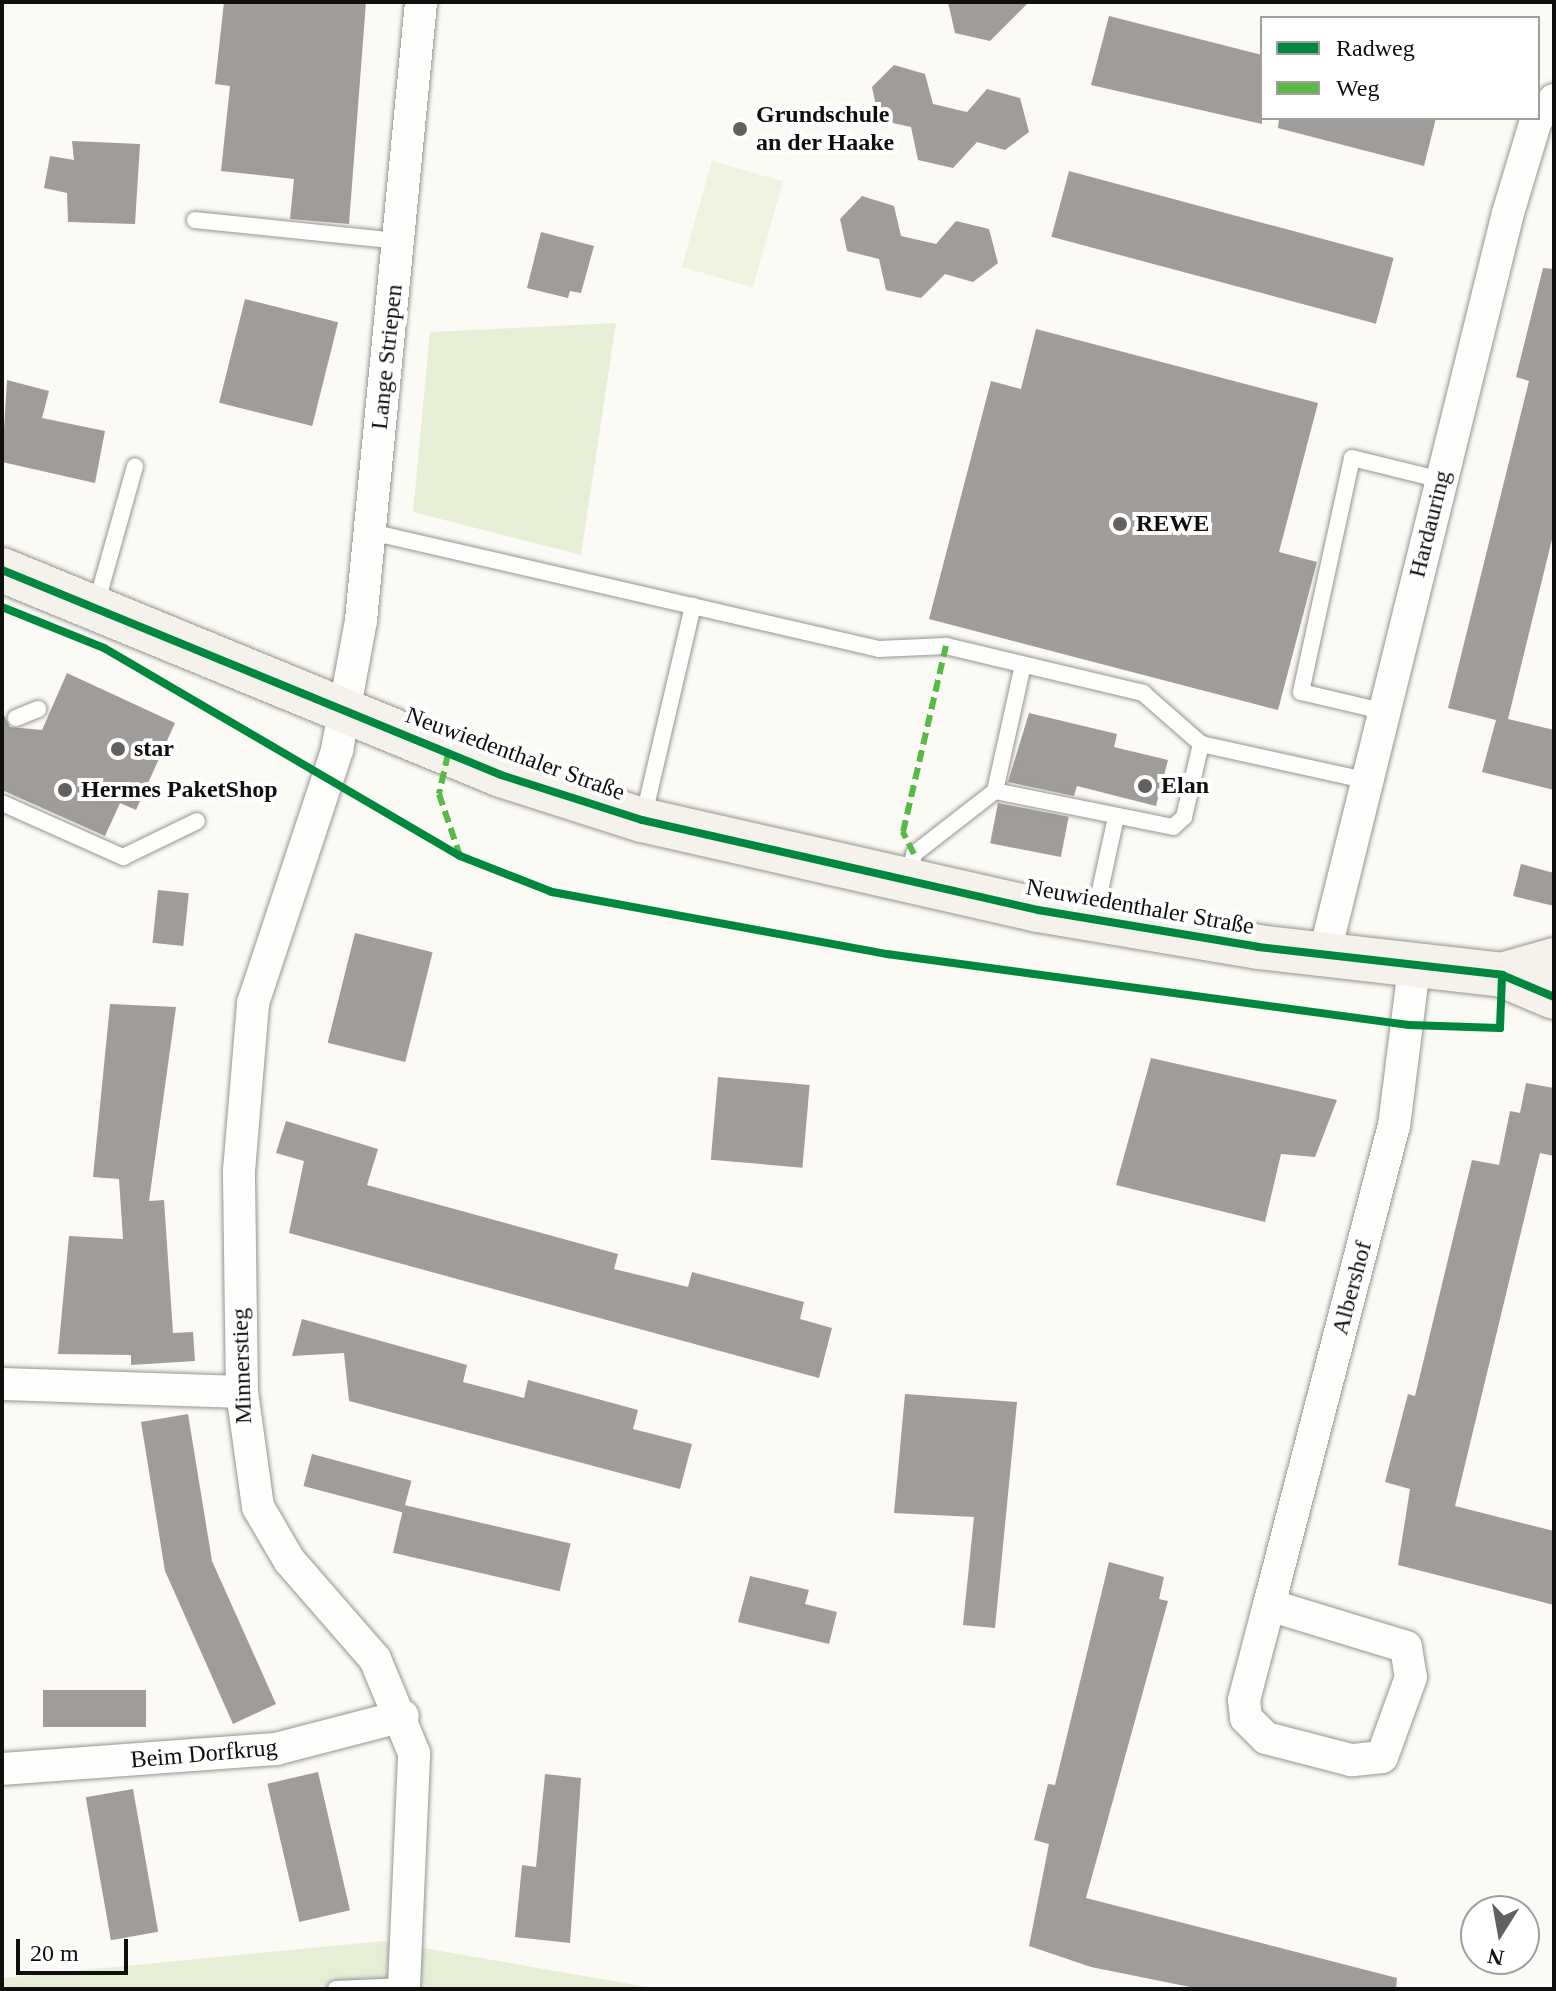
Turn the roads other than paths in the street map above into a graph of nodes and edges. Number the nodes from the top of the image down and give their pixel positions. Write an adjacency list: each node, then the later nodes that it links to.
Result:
1 (421, 2): 6 (street, Lange Striepen)
2 (1554, 100): 3 (street, Hardauring)
3 (1540, 116)
4 (1536, 120): 8 (street, Hardauring)
5 (195, 220): 6 (lane)
6 (399, 241): 9 (street, Lange Striepen)
7 (135, 466): 11 (lane)
8 (1441, 480): 16 (street, Hardauring); 16 (lane)
9 (371, 532): 12 (lane); 15 (street, Lange Striepen)
10 (2, 570): 11 (street, Neuwiedenthaler Straße)
11 (96, 605): 15 (street, Neuwiedenthaler Straße)
12 (693, 606): 13 (lane); 23 (lane)
13 (1023, 665): 18 (lane); 20 (lane)
14 (38, 709): 17 (lane)
15 (345, 711): 23 (street, Neuwiedenthaler Straße); 33 (street, Minnerstieg)
16 (1382, 711): 19 (street, Hardauring)
17 (16, 718)
18 (1201, 744): 19 (lane); 22 (lane)
19 (1365, 780): 27 (street, Hardauring)
20 (995, 791): 22 (lane); 25 (lane)
21 (2, 803): 24 (lane)
22 (1116, 817): 26 (lane)
23 (642, 820): 25 (street, Neuwiedenthaler Straße)
24 (197, 821)
25 (908, 885): 26 (street, Neuwiedenthaler Straße)
26 (1094, 920): 27 (street, Neuwiedenthaler Straße)
27 (1324, 956): 29 (street, Neuwiedenthaler Straße)
28 (1554, 960): 30 (street, Neuwiedenthaler Straße)
29 (1414, 967): 30 (street, Neuwiedenthaler Straße); 34 (street, Albershof)
30 (1502, 975): 31 (street, Neuwiedenthaler Straße)
31 (1554, 997)
32 (2, 1384): 33 (street)
33 (242, 1392): 35 (street, Minnerstieg)
34 (1269, 1605): 34 (street, Albershof)
35 (403, 1716): 36 (street, Beim Dorfkrug); 37 (street, Minnerstieg)
36 (2, 1769)
37 (404, 1986): 38 (lane)
38 (336, 1989)

